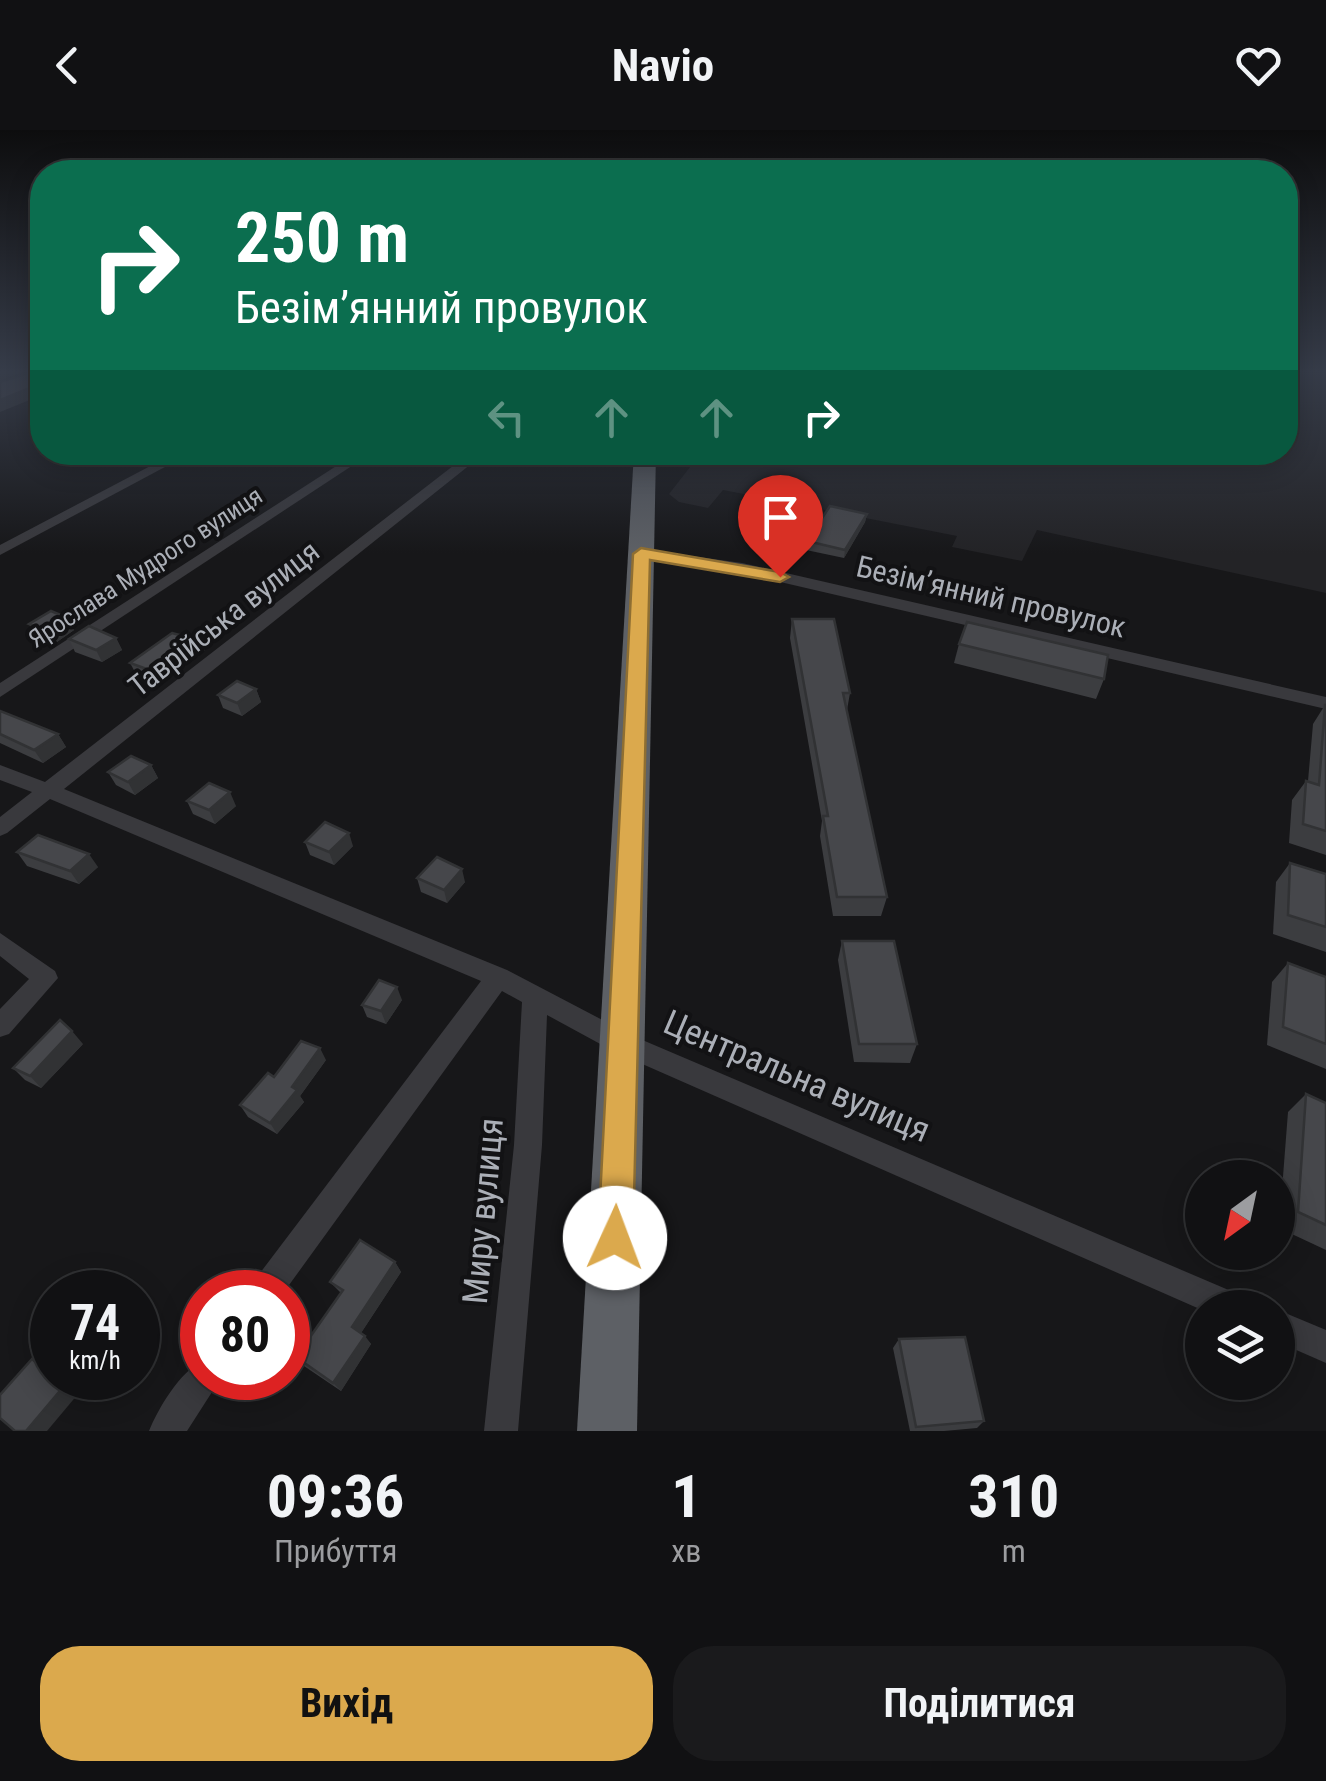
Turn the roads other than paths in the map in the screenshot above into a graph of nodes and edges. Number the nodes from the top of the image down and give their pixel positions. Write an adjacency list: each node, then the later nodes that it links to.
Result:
1 (162, 465): 5 (street)
2 (347, 465): 7 (street, Ярослава Мудрого вулиця)
3 (463, 465): 10 (street, Таврійська вулиця)
4 (644, 465): 6 (highway)
5 (0, 551)
6 (641, 554): 8 (street, Безімʼянний провулок); 16 (highway)
7 (0, 691)
8 (1326, 703)
9 (0, 772): 10 (street, Центральна вулиця)
10 (48, 791): 11 (street, Таврійська вулиця); 13 (street, Центральна вулиця)
11 (0, 828)
12 (0, 943): 15 (street)
13 (498, 977): 14 (street, Центральна вулиця); 17 (street)
14 (535, 997): 16 (street, Центральна вулиця); 23 (street, Миру вулиця)
15 (0, 1026)
16 (624, 1044): 18 (street, Центральна вулиця); 24 (highway)
17 (281, 1270)
18 (1192, 1290)
19 (1295, 1333): 20 (street)
20 (1326, 1347)
21 (188, 1400): 22 (street)
22 (166, 1431)
23 (500, 1431)
24 (607, 1431)

